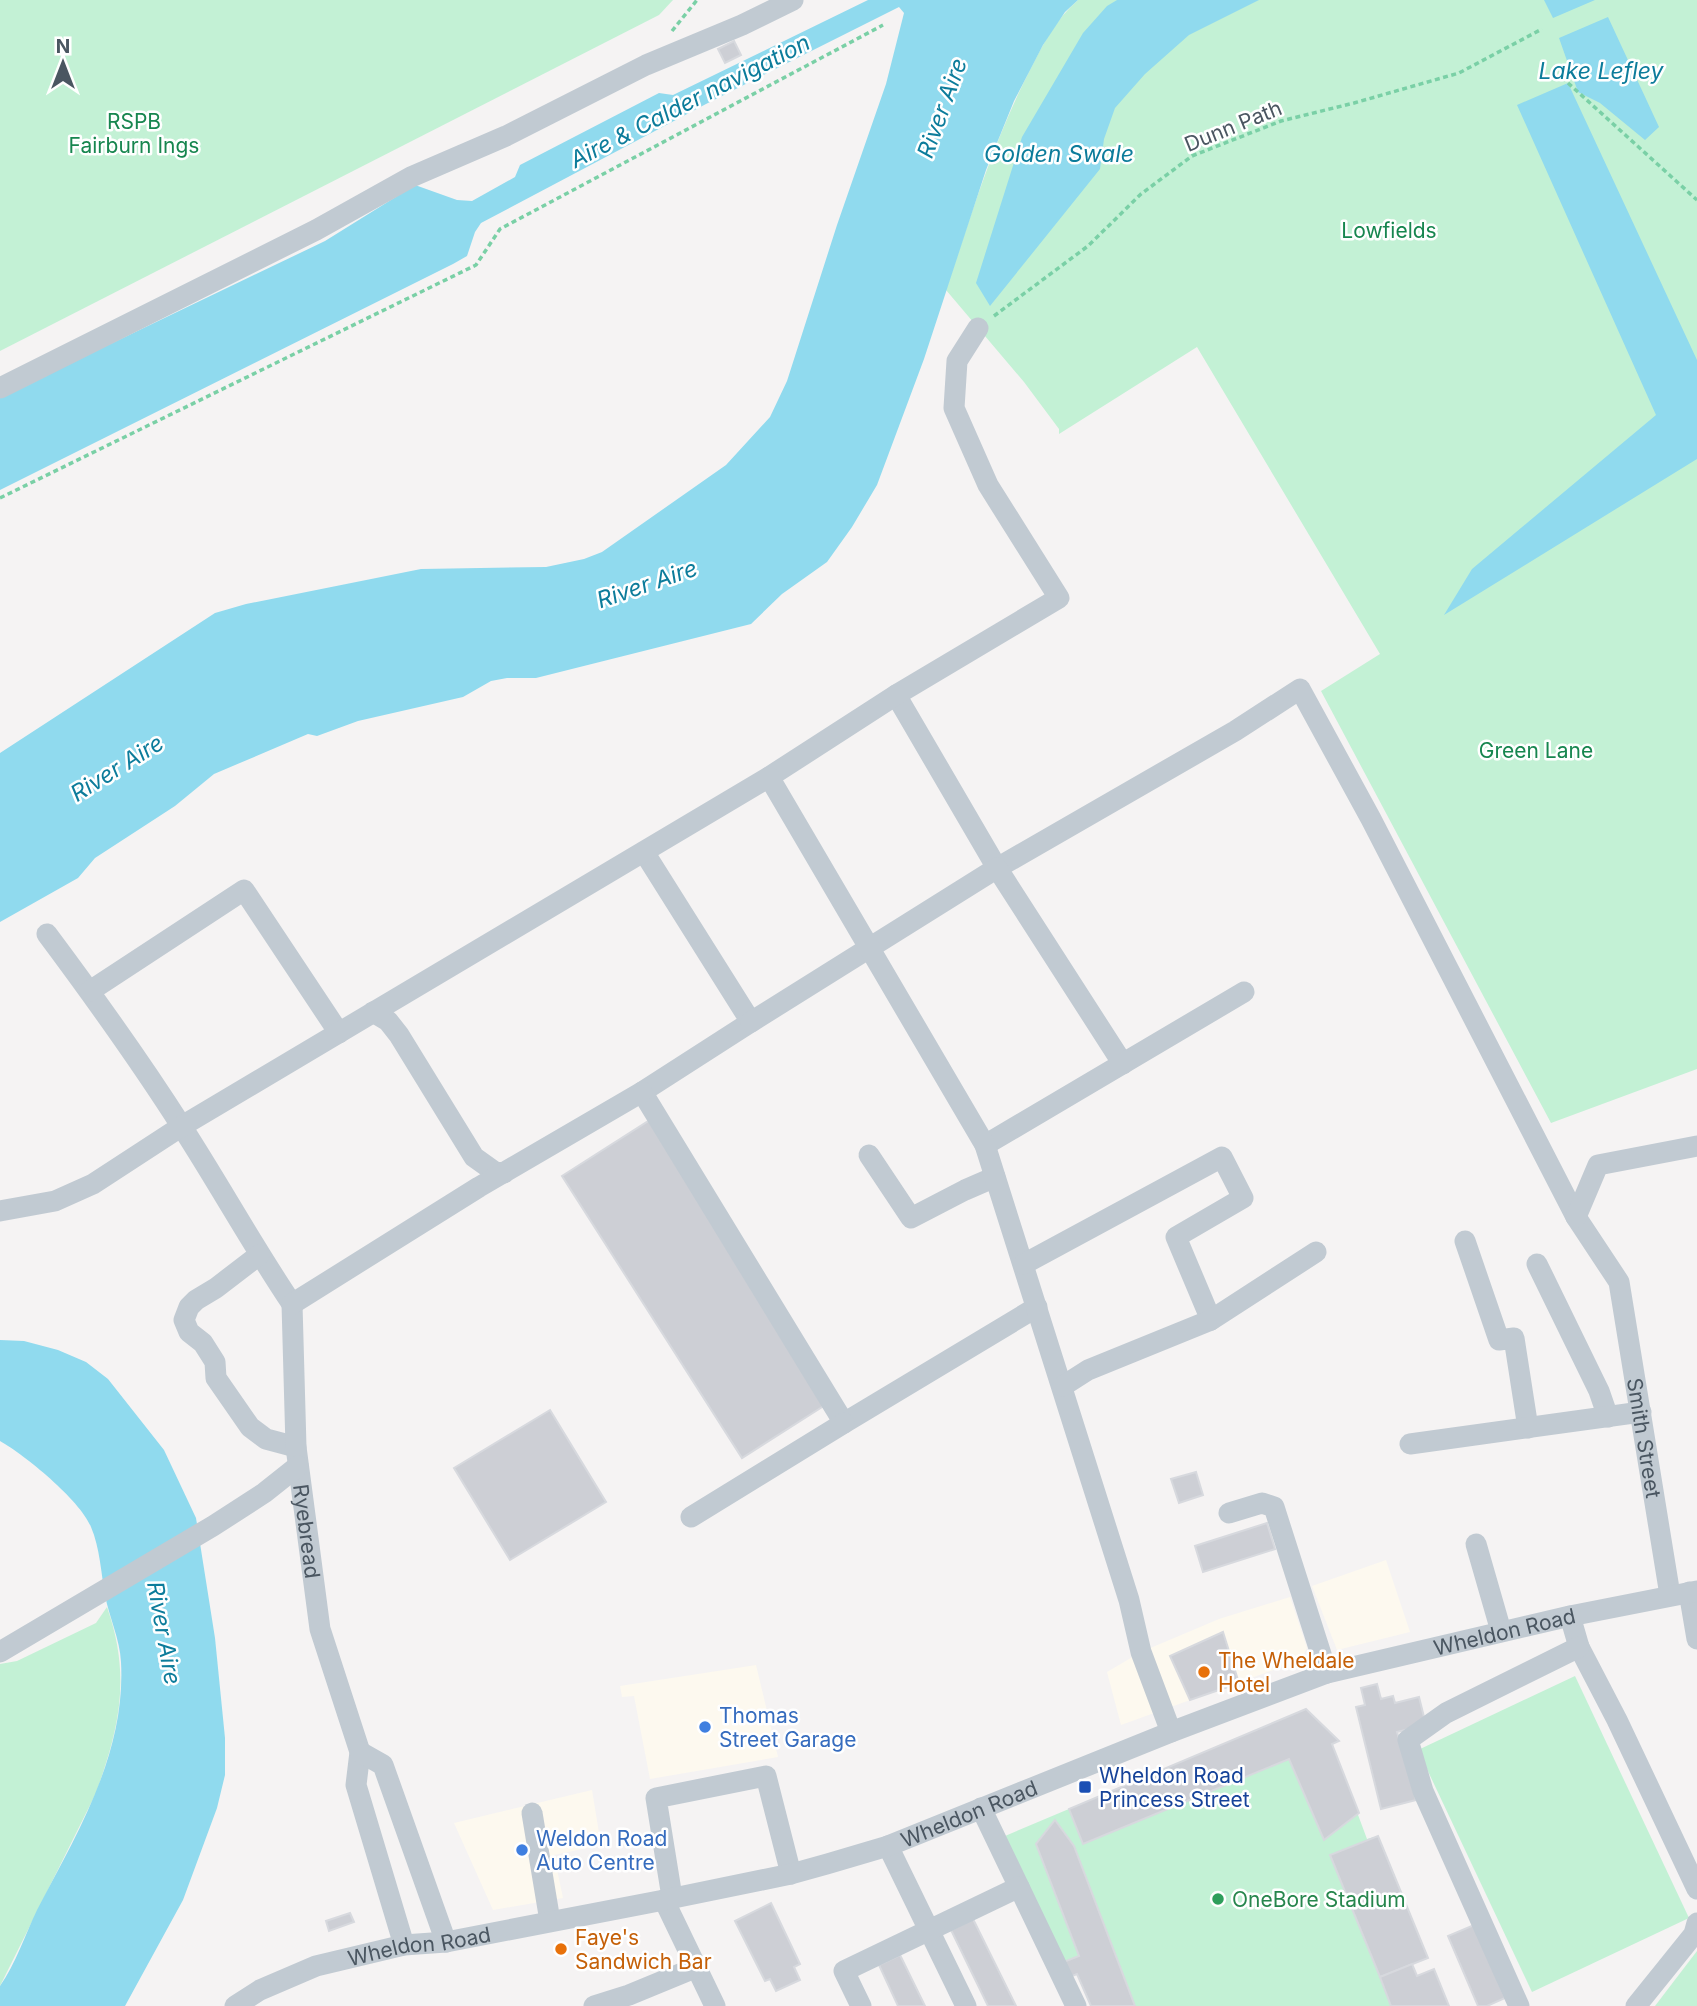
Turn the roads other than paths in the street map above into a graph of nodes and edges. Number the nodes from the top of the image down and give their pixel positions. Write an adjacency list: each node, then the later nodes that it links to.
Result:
1 (793, 0): 3 (street)
2 (978, 328): 4 (street)
3 (0, 388)
4 (897, 695): 5 (street); 7 (street)
5 (769, 777): 6 (street); 9 (street)
6 (644, 852): 12 (street); 13 (street)
7 (997, 868): 9 (street); 15 (street); 24 (street)
8 (47, 934): 10 (street)
9 (870, 947): 13 (street); 18 (street)
10 (90, 991): 14 (street); 17 (street)
11 (1244, 992): 15 (street)
12 (373, 1012): 14 (street); 21 (street)
13 (751, 1022): 16 (street)
14 (339, 1033): 17 (street)
15 (1123, 1063): 18 (street)
16 (642, 1092): 21 (street); 36 (street)
17 (182, 1126): 23 (street); 27 (street)
18 (985, 1145): 22 (street)
19 (1697, 1146): 24 (street)
20 (869, 1155): 22 (street)
21 (504, 1173): 30 (street)
22 (995, 1177): 29 (street)
23 (0, 1211)
24 (1576, 1217): 34 (street, Smith Street)
25 (1465, 1241): 37 (street)
26 (1316, 1252): 32 (street)
27 (259, 1255): 30 (street); 39 (street)
28 (1537, 1264): 35 (street)
29 (1024, 1265): 31 (street); 32 (street)
30 (292, 1304): 39 (street, Ryebread)
31 (1037, 1307): 33 (street); 36 (street)
32 (1211, 1320): 33 (street)
33 (1063, 1386): 50 (street)
34 (1641, 1412): 35 (street); 43 (street, Smith Street)
35 (1608, 1417): 37 (street)
36 (844, 1423): 41 (street)
37 (1528, 1428): 38 (street)
38 (1410, 1444)
39 (297, 1457): 48 (street); 51 (street, Ryebread)
40 (1230, 1513): 49 (street)
41 (691, 1517)
42 (1476, 1544): 45 (street)
43 (1685, 1593): 44 (street, Wheldon Road); 46 (street, Smith Street)
44 (1570, 1616): 45 (street, Wheldon Road); 47 (street)
45 (1501, 1631): 49 (street, Wheldon Road)
46 (1697, 1639)
47 (1579, 1647): 57 (street); 72 (street)
48 (0, 1652)
49 (1326, 1673): 50 (street, Wheldon Road)
50 (1171, 1732): 52 (street, Wheldon Road)
51 (360, 1752): 62 (street); 63 (street, Ryebread)
52 (981, 1808): 54 (street, Wheldon Road); 56 (street)
53 (532, 1813): 59 (street)
54 (888, 1846): 55 (street, Wheldon Road); 61 (street)
55 (791, 1874): 58 (street, Wheldon Road); 58 (street)
56 (1019, 1887): 61 (street); 71 (street)
57 (1697, 1889)
58 (668, 1898): 59 (street, Wheldon Road); 64 (street)
59 (550, 1921): 62 (street, Wheldon Road)
60 (1697, 1923): 73 (street)
61 (930, 1930): 69 (street); 70 (street)
62 (446, 1942): 63 (street, Wheldon Road)
63 (404, 1945): 66 (street, Wheldon Road)
64 (697, 1967): 65 (street); 68 (street)
65 (632, 2000): 67 (street)
66 (234, 2006)
67 (594, 2006)
68 (716, 2006)
69 (861, 2006)
70 (966, 2006)
71 (1076, 2006)
72 (1519, 2006)
73 (1636, 2006)

